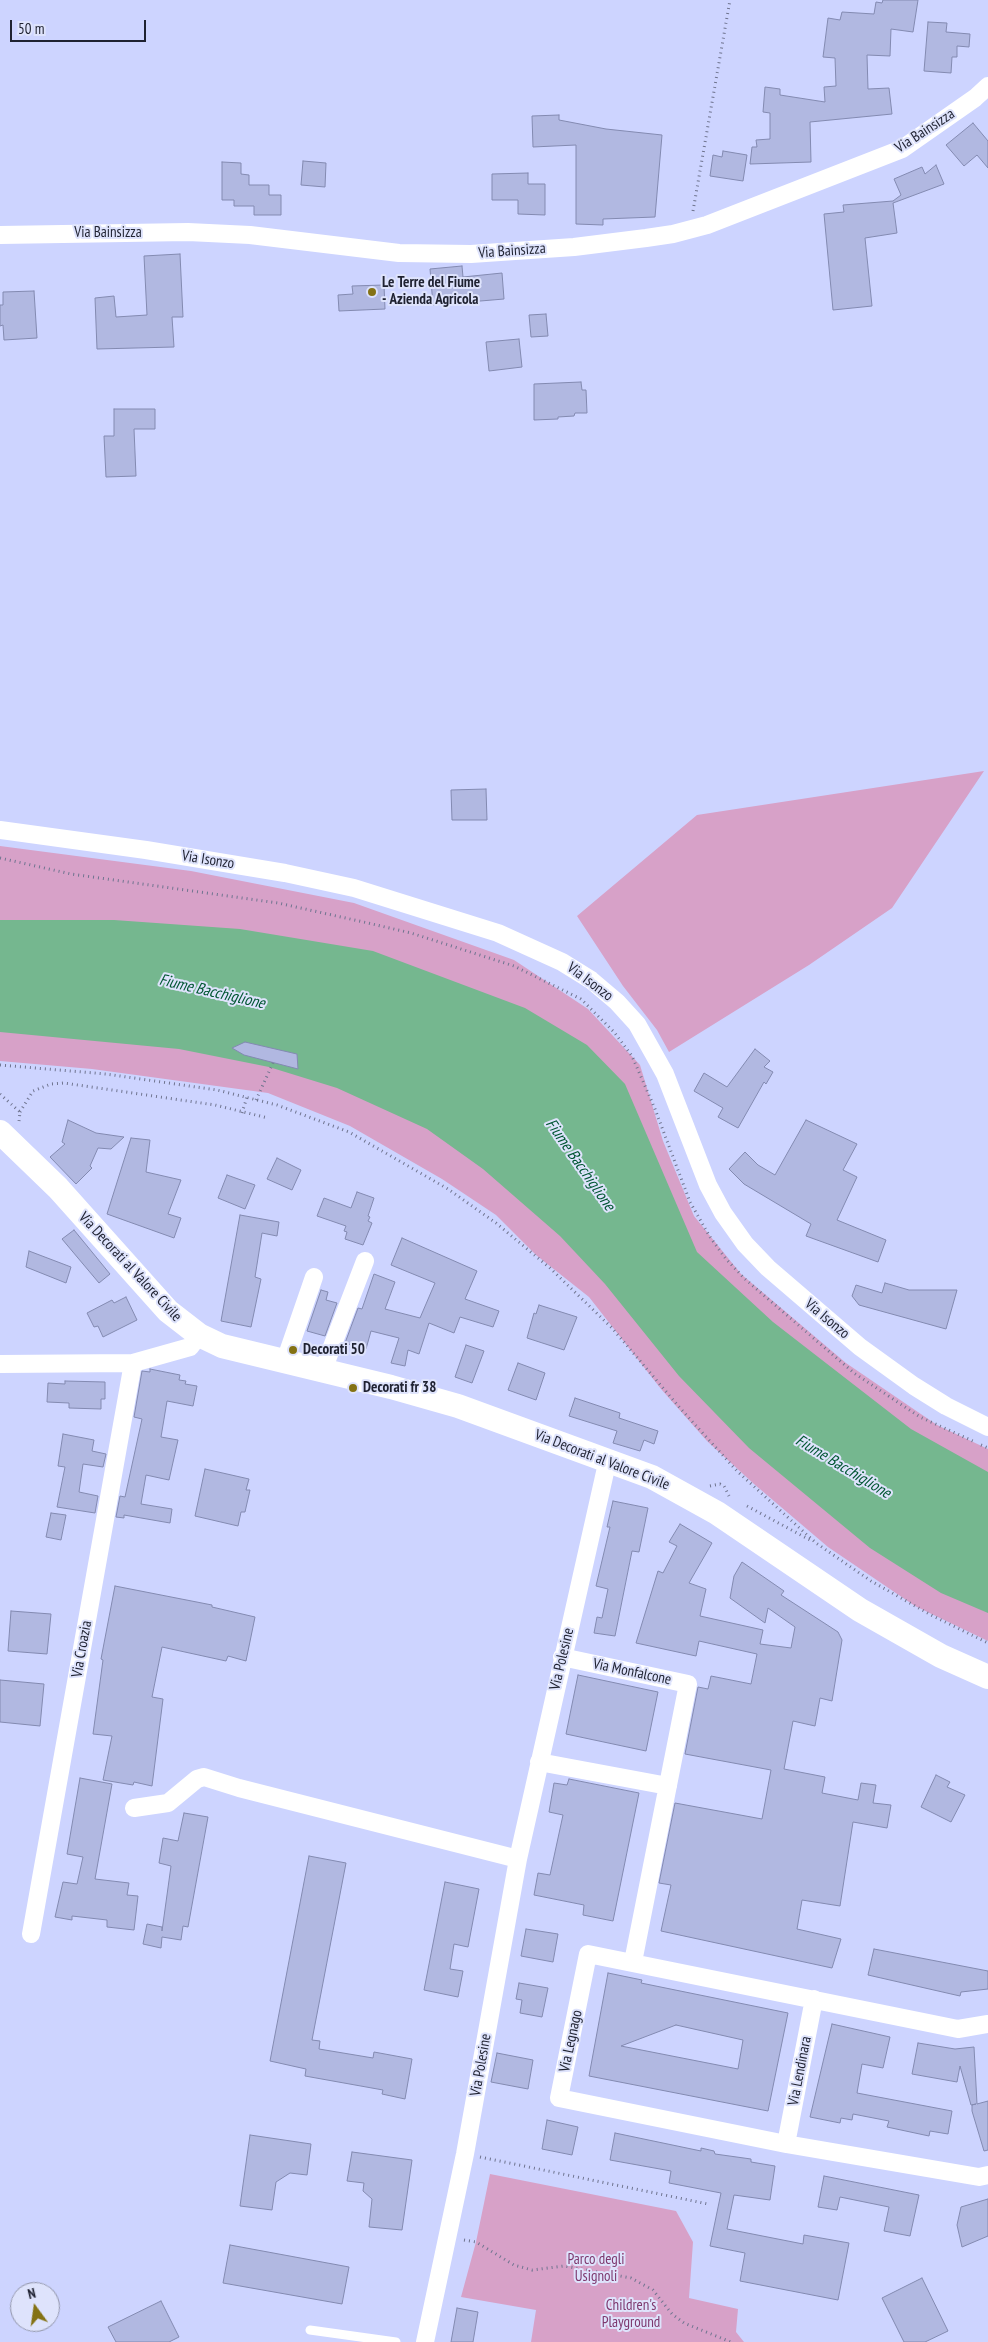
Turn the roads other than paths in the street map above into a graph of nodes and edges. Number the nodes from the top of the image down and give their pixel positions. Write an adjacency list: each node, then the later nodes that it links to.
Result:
1 (988, 86): 2 (street, Via Bainsizza)
2 (0, 235)
3 (0, 830): 12 (street, Via Isonzo)
4 (0, 1132): 7 (street, Via Decorati al Valore Civile)
5 (366, 1261): 11 (street)
6 (314, 1277): 8 (street)
7 (199, 1335): 8 (street, Via Decorati al Valore Civile); 9 (street)
8 (285, 1361): 11 (street, Via Decorati al Valore Civile)
9 (133, 1363): 10 (street); 20 (street, Via Croazia)
10 (0, 1364)
11 (323, 1370): 13 (street, Via Decorati al Valore Civile)
12 (988, 1427)
13 (608, 1459): 14 (street, Via Polesine); 15 (street, Via Decorati al Valore Civile)
14 (562, 1657): 16 (street, Via Polesine); 17 (street, Via Monfalcone)
15 (988, 1677)
16 (539, 1762): 17 (street); 19 (street, Via Polesine)
17 (668, 1786): 21 (street, Via Monfalcone)
18 (134, 1808): 19 (street)
19 (518, 1859): 28 (street, Via Polesine)
20 (32, 1934)
21 (633, 1962): 22 (street, Via Legnago); 24 (street, Via Legnago)
22 (814, 1999): 23 (street, Via Legnago); 24 (street, Via Lendinara)
23 (988, 2024)
24 (786, 2144): 25 (street, Via Legnago)
25 (988, 2175)
26 (310, 2330): 27 (lane)
27 (396, 2342)
28 (425, 2342)

